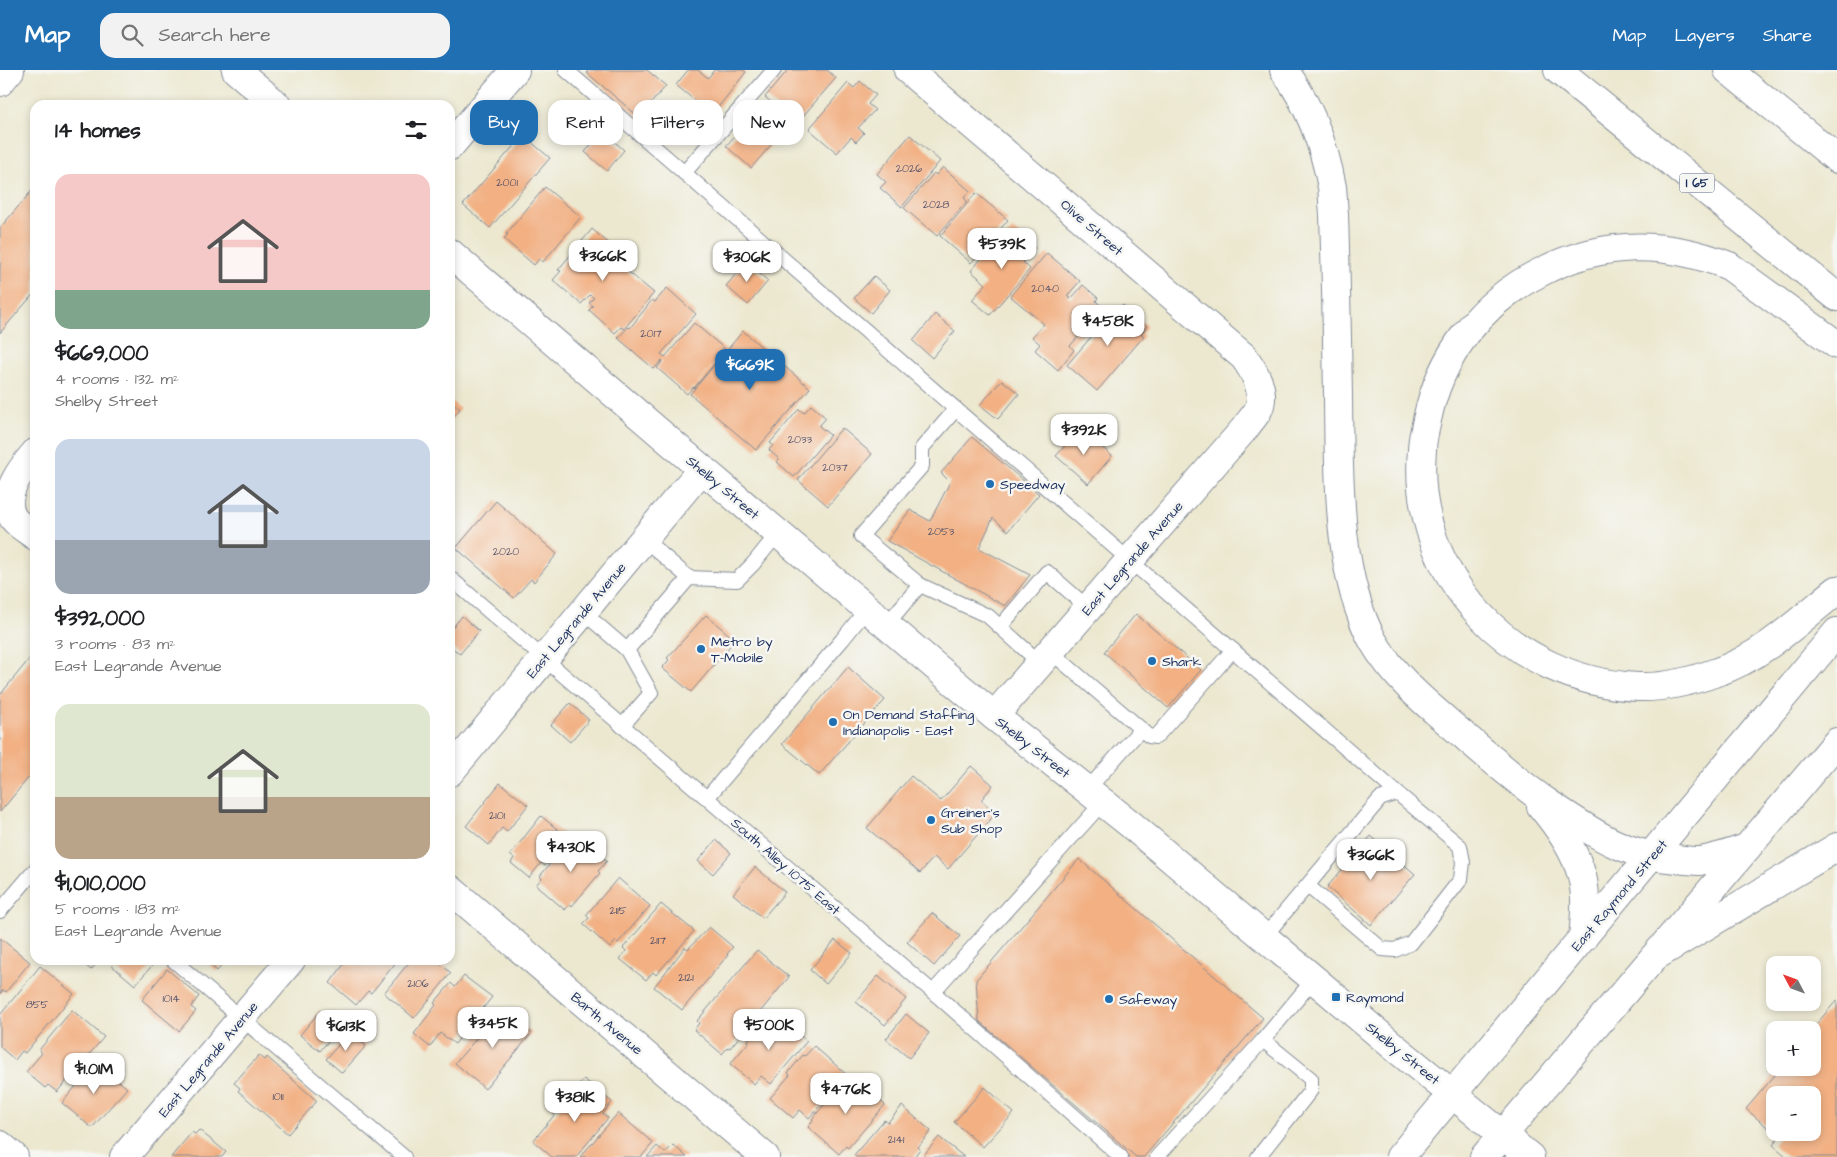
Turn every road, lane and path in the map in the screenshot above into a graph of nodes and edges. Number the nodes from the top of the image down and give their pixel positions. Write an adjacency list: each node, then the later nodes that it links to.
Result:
1 (10, 70): 10 (main road)
2 (236, 70): 11 (main road)
3 (515, 70): 12 (main road)
4 (566, 70): 14 (lane)
5 (774, 70): 14 (lane)
6 (908, 70): 18 (main road, Olive Street)
7 (1284, 70): 44 (main road)
8 (1558, 70): 16 (main road, I 65)
9 (1728, 70): 13 (main road)
10 (0, 82)
11 (271, 100)
12 (455, 140)
13 (1837, 159)
14 (684, 173): 19 (lane)
15 (455, 257): 21 (main road, Shelby Street)
16 (1837, 297)
17 (1837, 345): 29 (main road)
18 (1261, 395): 25 (main road, East Legrande Avenue)
19 (956, 409): 25 (lane); 28 (lane)
20 (30, 459): 22 (main road)
21 (702, 469): 23 (main road, Shelby Street); 24 (main road, East Legrande Avenue)
22 (30, 532)
23 (778, 533): 26 (lane); 32 (main road, Shelby Street)
24 (644, 539): 26 (lane); 31 (main road, East Legrande Avenue)
25 (1130, 560): 30 (main road, East Legrande Avenue); 36 (lane)
26 (689, 578): 35 (lane)
27 (455, 582): 38 (lane, South Alley 1075 East)
28 (920, 585): 32 (lane); 33 (lane)
29 (1837, 590)
30 (1088, 608): 33 (lane); 37 (main road, East Legrande Avenue)
31 (583, 612): 35 (lane); 38 (main road, East Legrande Avenue)
32 (877, 617): 39 (main road, Shelby Street); 47 (lane)
33 (1000, 627): 37 (lane)
34 (1837, 632): 50 (main road, East Raymond Street)
35 (628, 650): 40 (lane)
36 (1232, 650): 41 (lane); 45 (lane)
37 (1046, 657): 39 (main road, East Legrande Avenue); 41 (lane)
38 (544, 659): 40 (lane, South Alley 1075 East); 43 (main road, East Legrande Avenue)
39 (994, 716): 46 (main road, Shelby Street)
40 (622, 726): 47 (lane, South Alley 1075 East)
41 (1141, 729): 46 (lane)
42 (1837, 742): 49 (main road)
43 (455, 766)
44 (1525, 788): 50 (main road); 56 (main road)
45 (1397, 793): 52 (lane); 52 (lane)
46 (1095, 796): 55 (main road, Shelby Street); 61 (lane)
47 (707, 798): 61 (lane, South Alley 1075 East)
48 (1837, 847): 57 (main road)
49 (1746, 848): 50 (main road); 57 (main road)
50 (1651, 857): 56 (main road, East Raymond Street)
51 (30, 876): 54 (lane)
52 (1308, 886): 55 (lane)
53 (455, 893): 70 (main road, Barth Avenue)
54 (0, 911)
55 (1264, 938): 60 (main road, Shelby Street)
56 (1583, 938): 64 (main road, East Raymond Street)
57 (1654, 957): 65 (main road)
58 (179, 965): 62 (lane)
59 (287, 965): 62 (main road, East Legrande Avenue)
60 (1314, 979): 63 (lane); 64 (main road, Shelby Street)
61 (933, 992): 71 (lane, South Alley 1075 East)
62 (242, 1019): 68 (main road, East Legrande Avenue); 69 (lane)
63 (1263, 1040): 72 (lane); 73 (lane)
64 (1452, 1094): 65 (main road, Shelby Street); 74 (main road, East Raymond Street)
65 (1504, 1135): 75 (main road); 76 (main road, Shelby Street)
66 (0, 1145): 67 (main road)
67 (14, 1157)
68 (124, 1157)
69 (404, 1157)
70 (765, 1157)
71 (1121, 1157)
72 (1157, 1157)
73 (1258, 1157)
74 (1400, 1157)
75 (1484, 1157)
76 (1530, 1157)

